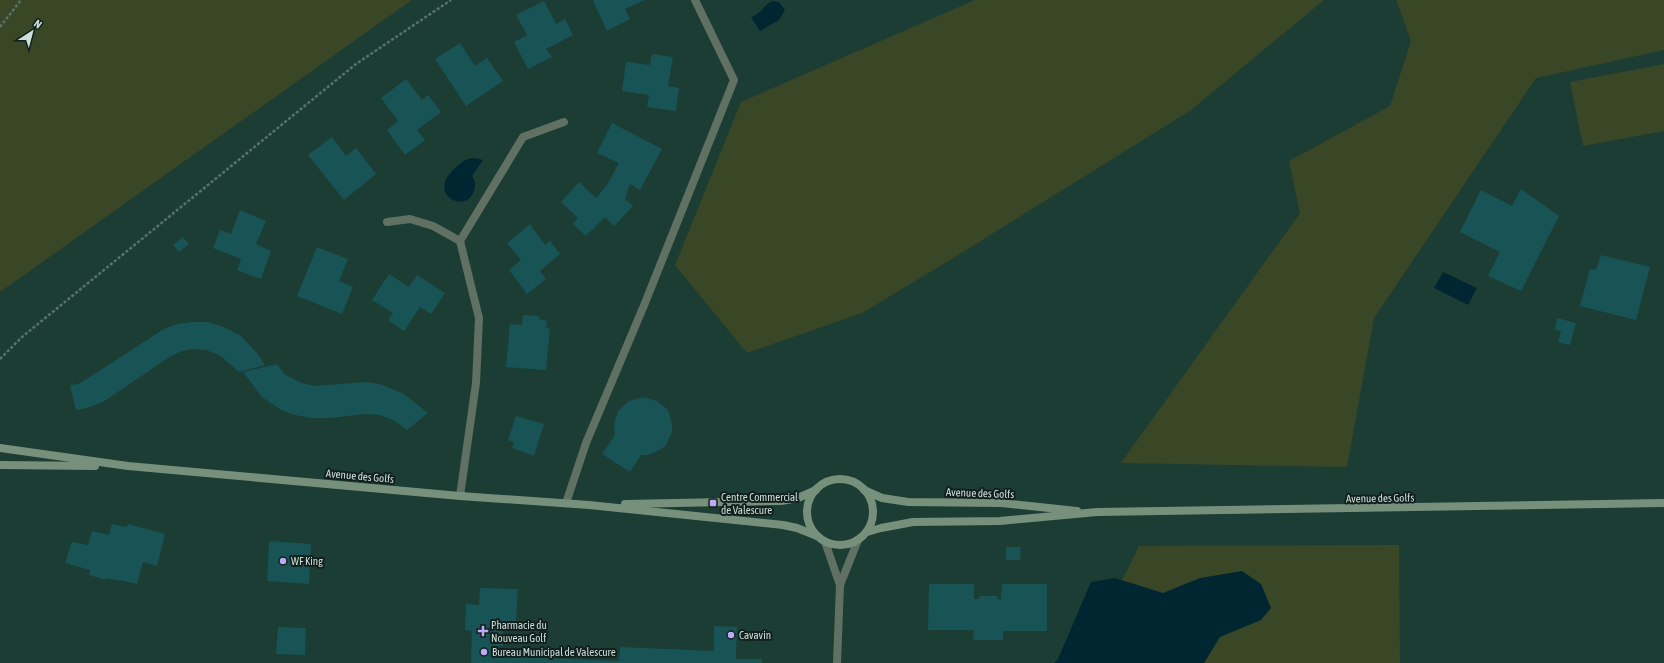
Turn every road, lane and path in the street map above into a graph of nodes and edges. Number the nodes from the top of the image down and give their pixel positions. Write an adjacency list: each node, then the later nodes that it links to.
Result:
1 (21, 0): 4 (path)
2 (450, 0): 8 (path)
3 (695, 0): 15 (street)
4 (0, 27)
5 (564, 122): 7 (street)
6 (387, 222): 7 (street)
7 (460, 242): 14 (street)
8 (0, 359)
9 (0, 448): 11 (main road, Avenue des Golfs)
10 (0, 465): 11 (main road, Avenue des Golfs)
11 (128, 466): 14 (main road, Avenue des Golfs)
12 (816, 490): 13 (main road); 17 (main road, Avenue des Golfs); 20 (main road)
13 (864, 490): 18 (main road, Avenue des Golfs); 19 (main road)
14 (460, 496): 15 (main road, Avenue des Golfs)
15 (566, 503): 17 (main road, Avenue des Golfs)
16 (1664, 503): 18 (main road, Avenue des Golfs)
17 (590, 505): 20 (main road, Avenue des Golfs)
18 (1097, 512): 19 (main road, Avenue des Golfs)
19 (867, 532): 21 (main road)
20 (817, 536): 22 (main road)
21 (858, 540): 22 (main road); 23 (street)
22 (825, 542): 23 (street)
23 (840, 584): 24 (street)
24 (837, 663)

